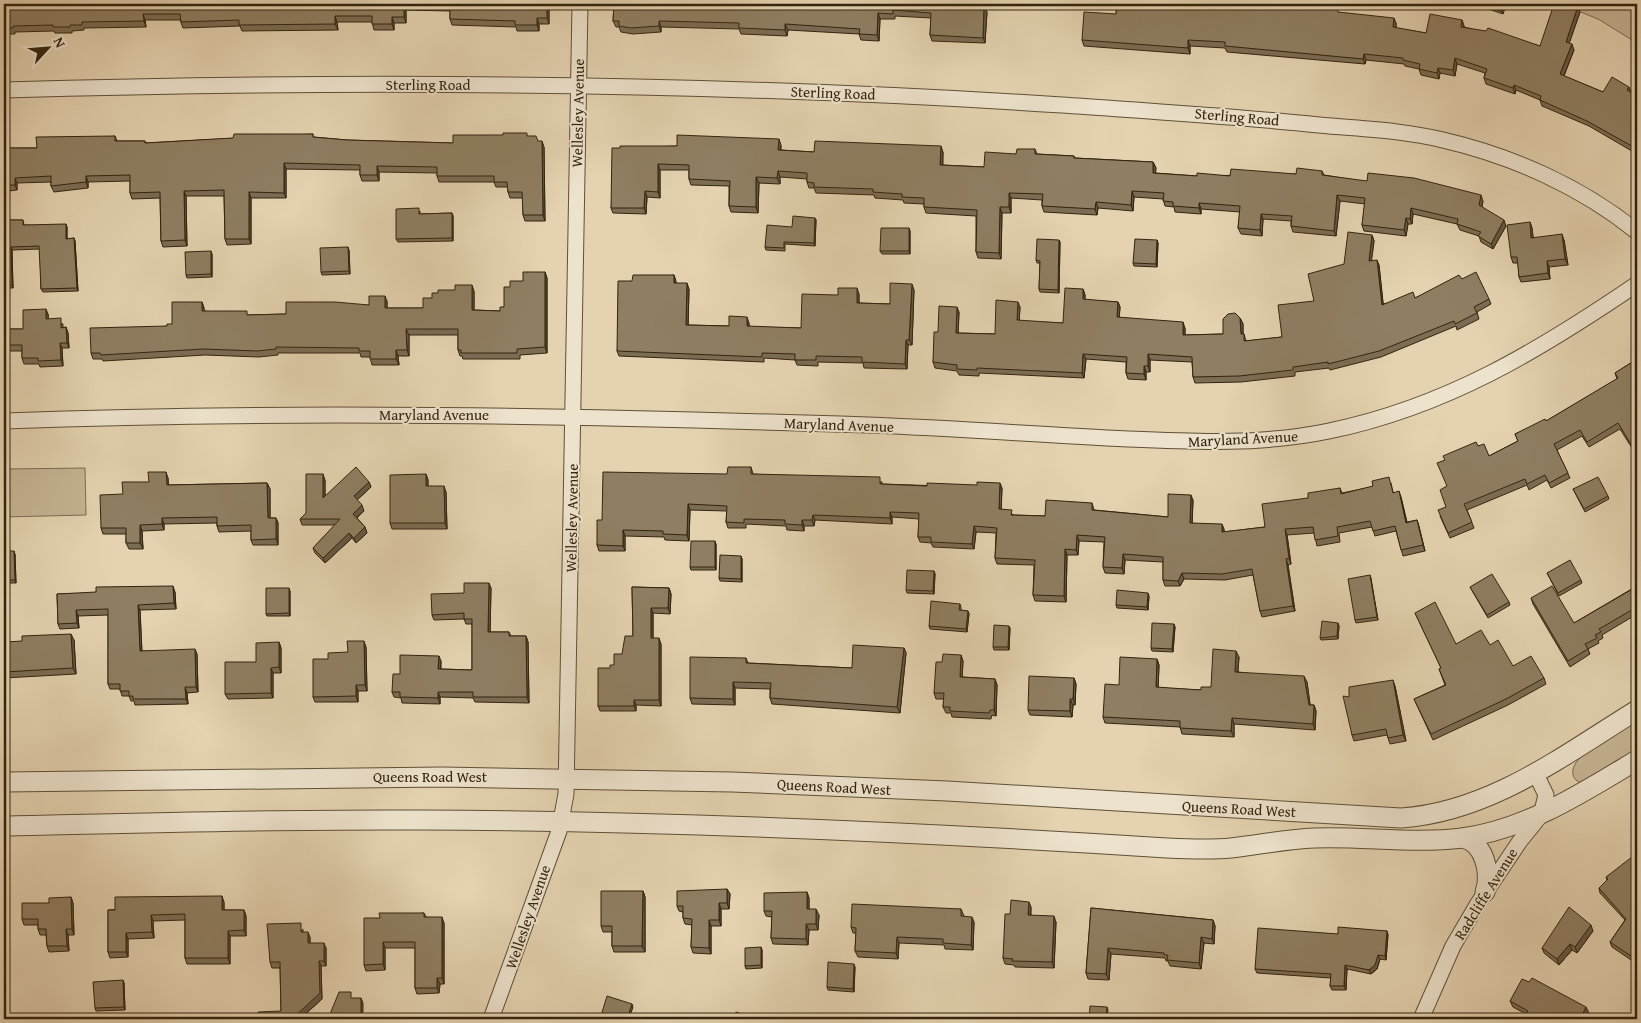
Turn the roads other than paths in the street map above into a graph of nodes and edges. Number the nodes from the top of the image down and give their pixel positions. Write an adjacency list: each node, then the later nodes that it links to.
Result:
1 (580, 4): 2 (street, Wellesley Avenue)
2 (579, 86): 3 (street, Sterling Road); 4 (street, Sterling Road); 6 (street, Wellesley Avenue)
3 (4, 90)
4 (1637, 232)
5 (1637, 284): 6 (street, Maryland Avenue)
6 (574, 417): 7 (street, Maryland Avenue); 11 (street, Wellesley Avenue)
7 (4, 421)
8 (1637, 710): 10 (street, Queens Road West)
9 (1637, 760): 13 (street, Queens Road West)
10 (1535, 772): 11 (street, Queens Road West); 13 (street, Radcliffe Avenue)
11 (567, 779): 12 (street, Queens Road West); 14 (street, Wellesley Avenue)
12 (4, 782)
13 (1541, 815): 16 (street, Queens Road West); 17 (street, Radcliffe Avenue)
14 (562, 822): 15 (street, Queens Road West); 16 (street, Queens Road West); 18 (street, Wellesley Avenue)
15 (4, 826)
16 (1462, 838): 17 (street)
17 (1486, 892): 19 (street, Radcliffe Avenue)
18 (491, 1019)
19 (1420, 1019)

